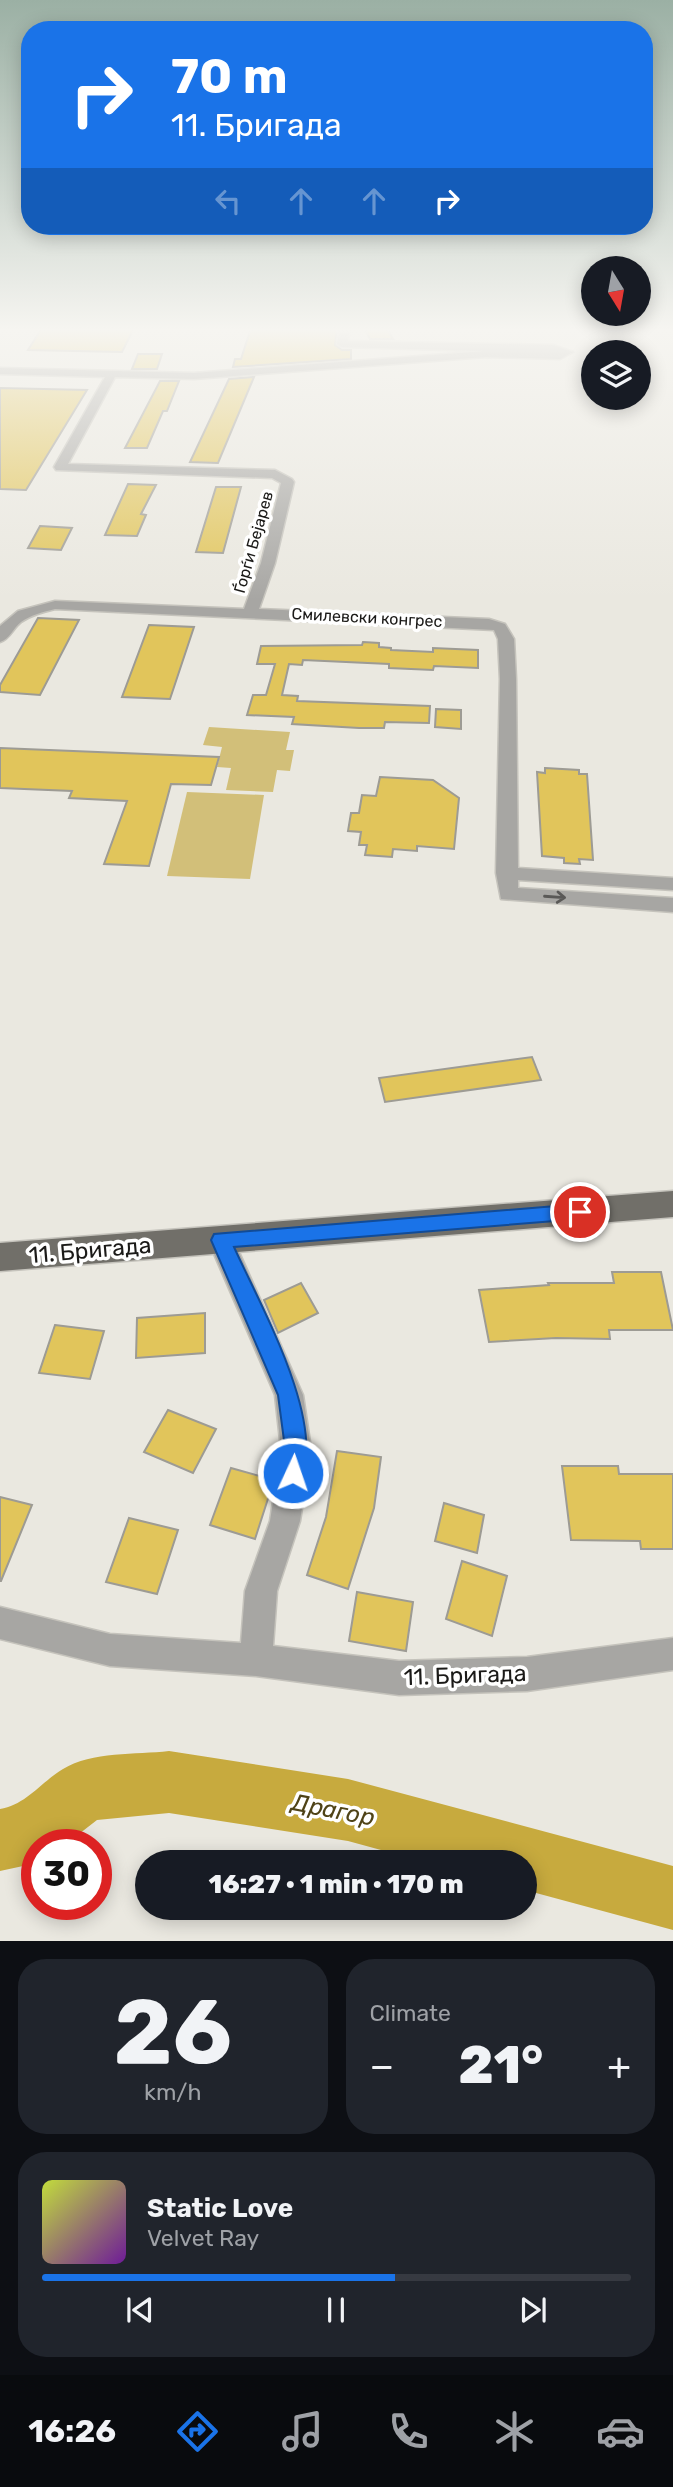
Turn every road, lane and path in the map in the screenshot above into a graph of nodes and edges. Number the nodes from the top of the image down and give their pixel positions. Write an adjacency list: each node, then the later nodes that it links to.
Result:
1 (87, 419): 2 (street, Ѓорѓи Бејарев)
2 (251, 611): 3 (street, Смилевски конгрес); 4 (street, Смилевски конгрес)
3 (0, 637)
4 (506, 873): 5 (street); 6 (street, one-way to 6)
5 (673, 884)
6 (673, 905)
7 (673, 1204): 8 (main road, 11. Бригада)
8 (221, 1240): 9 (main road, 11. Бригада); 12 (street)
9 (0, 1257)
10 (0, 1623): 12 (street, 11. Бригада)
11 (673, 1654): 12 (street, 11. Бригада)
12 (256, 1660)

